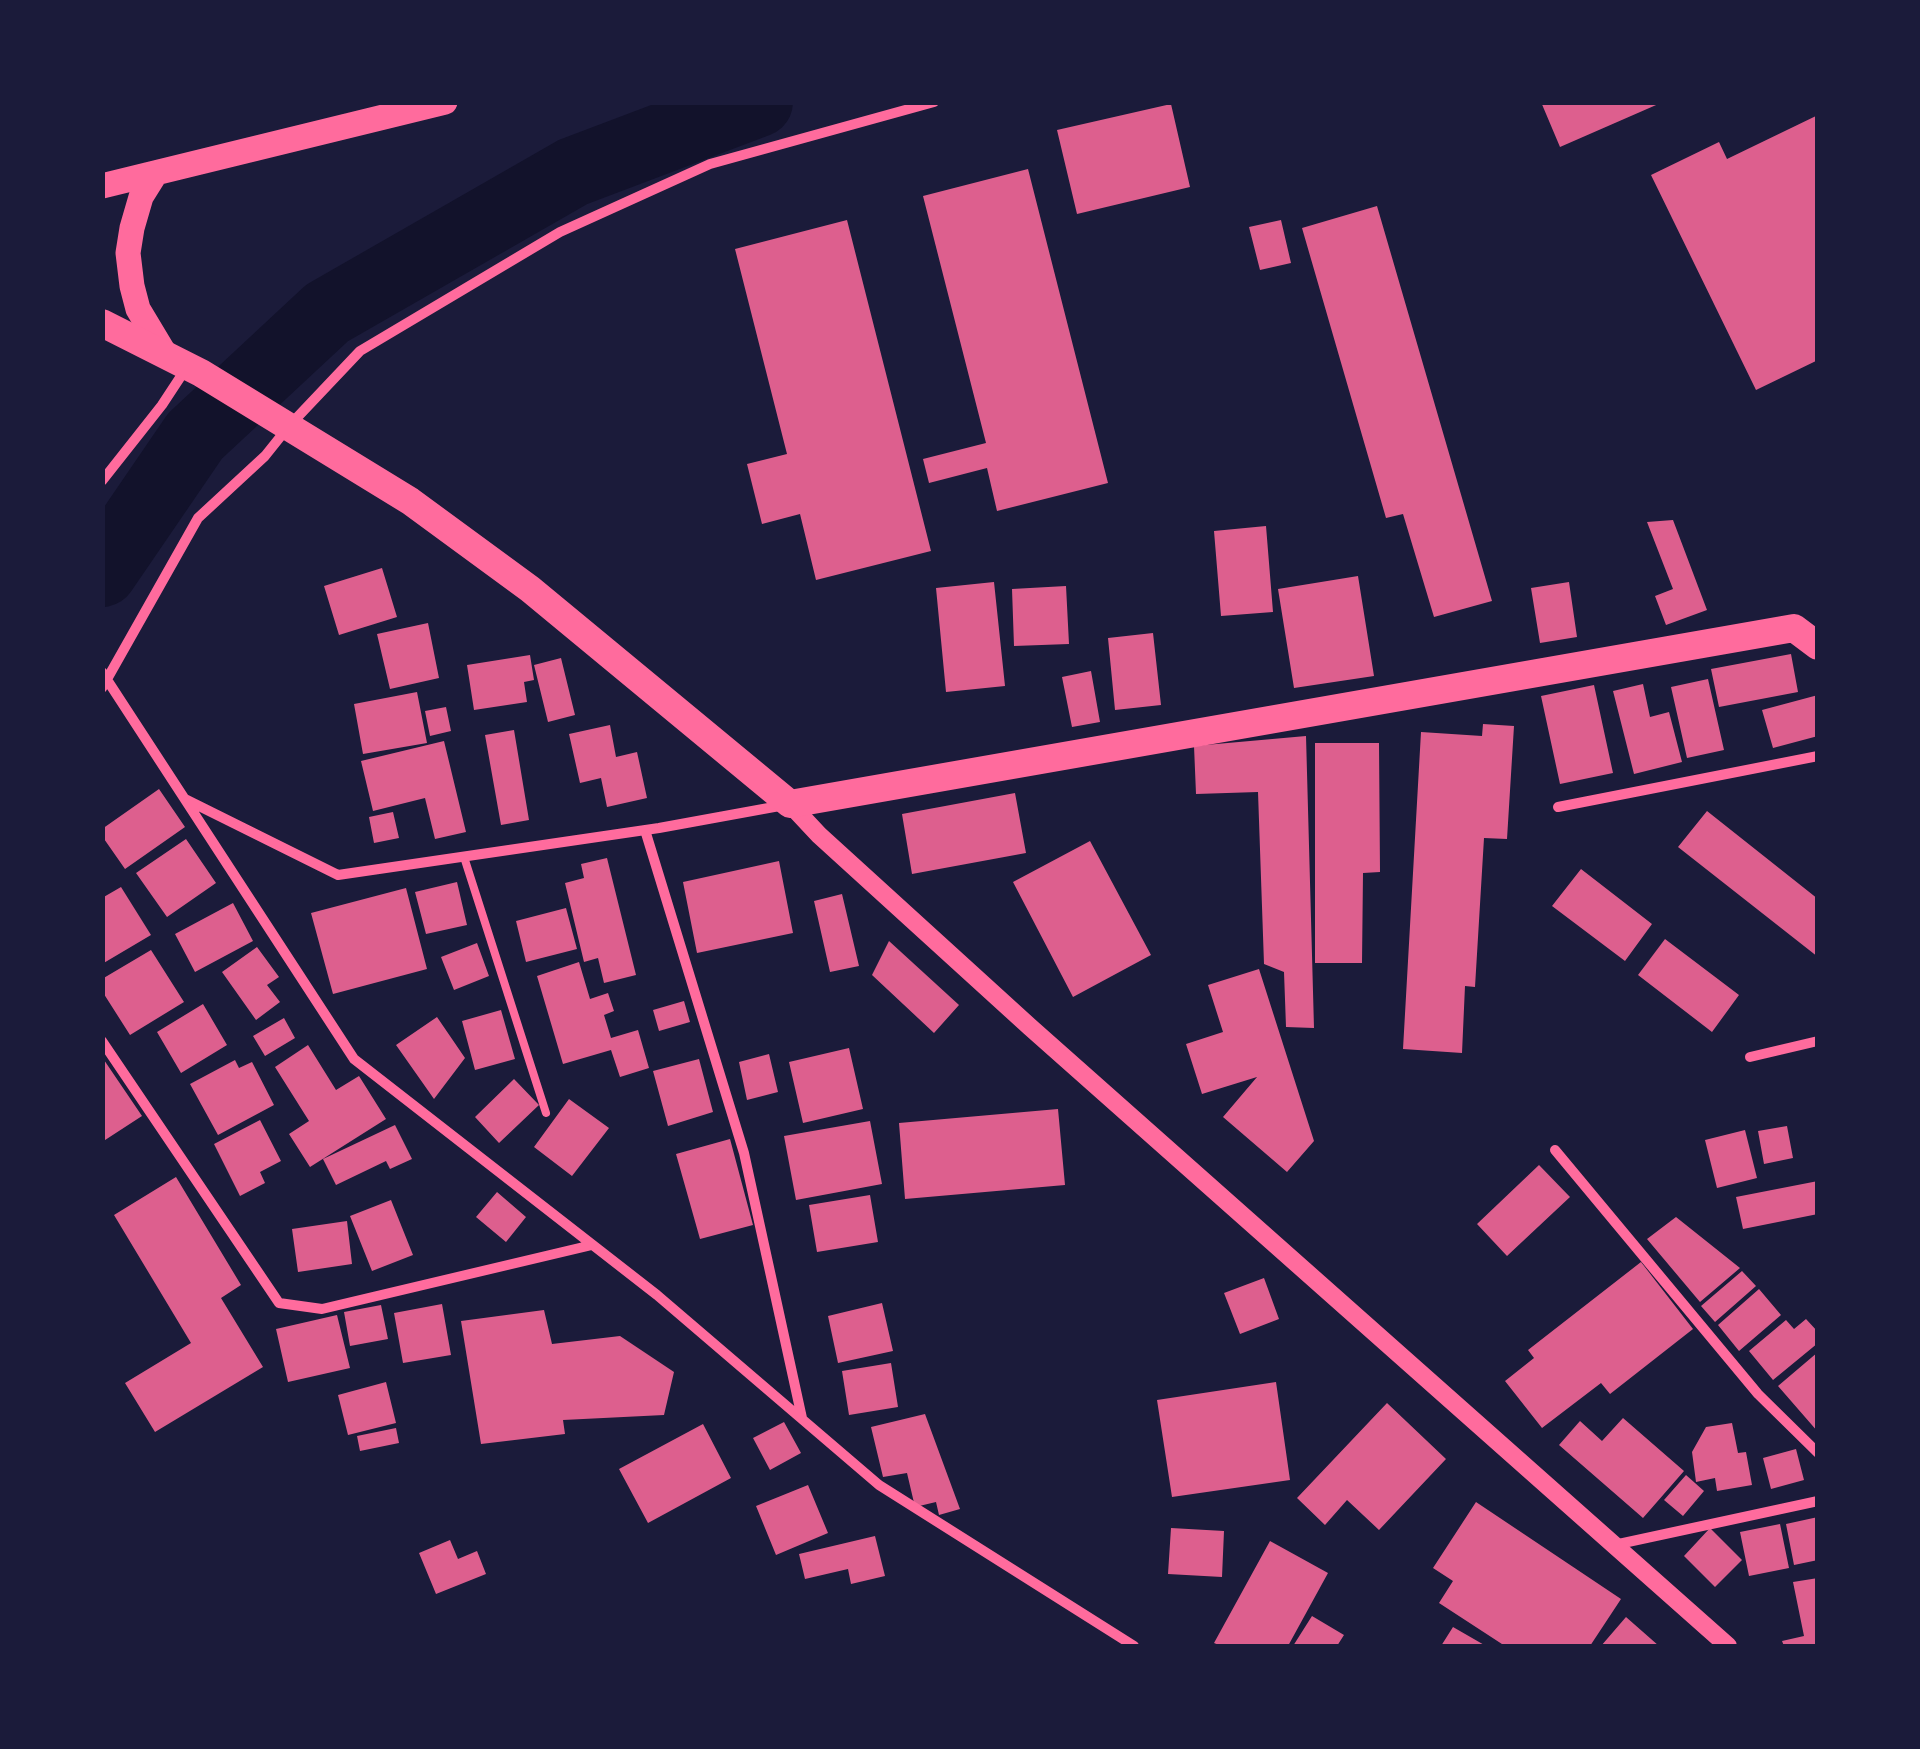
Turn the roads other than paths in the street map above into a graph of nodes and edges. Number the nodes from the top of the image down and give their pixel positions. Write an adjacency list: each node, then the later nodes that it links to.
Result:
1 (444, 102): 3 (main road)
2 (934, 102): 8 (street)
3 (368, 112): 4 (main road)
4 (156, 173): 5 (main road); 7 (main road)
5 (102, 186)
6 (102, 322): 7 (highway)
7 (184, 364): 8 (highway); 9 (street)
8 (284, 423): 11 (street); 14 (highway)
9 (102, 481)
10 (1806, 633): 14 (highway)
11 (105, 680): 13 (street)
12 (1818, 756): 15 (street)
13 (184, 799): 17 (street); 23 (street)
14 (790, 804): 16 (street); 27 (street)
15 (1558, 806)
16 (645, 830): 17 (street); 24 (street)
17 (464, 857): 21 (lane)
18 (1818, 1041): 20 (street)
19 (102, 1042): 23 (street)
20 (1750, 1058)
21 (546, 1114)
22 (1555, 1150): 25 (street)
23 (592, 1244): 24 (street)
24 (802, 1418): 28 (street)
25 (1818, 1453)
26 (1818, 1501): 27 (street)
27 (1613, 1545): 29 (street)
28 (1134, 1646)
29 (1728, 1646)

